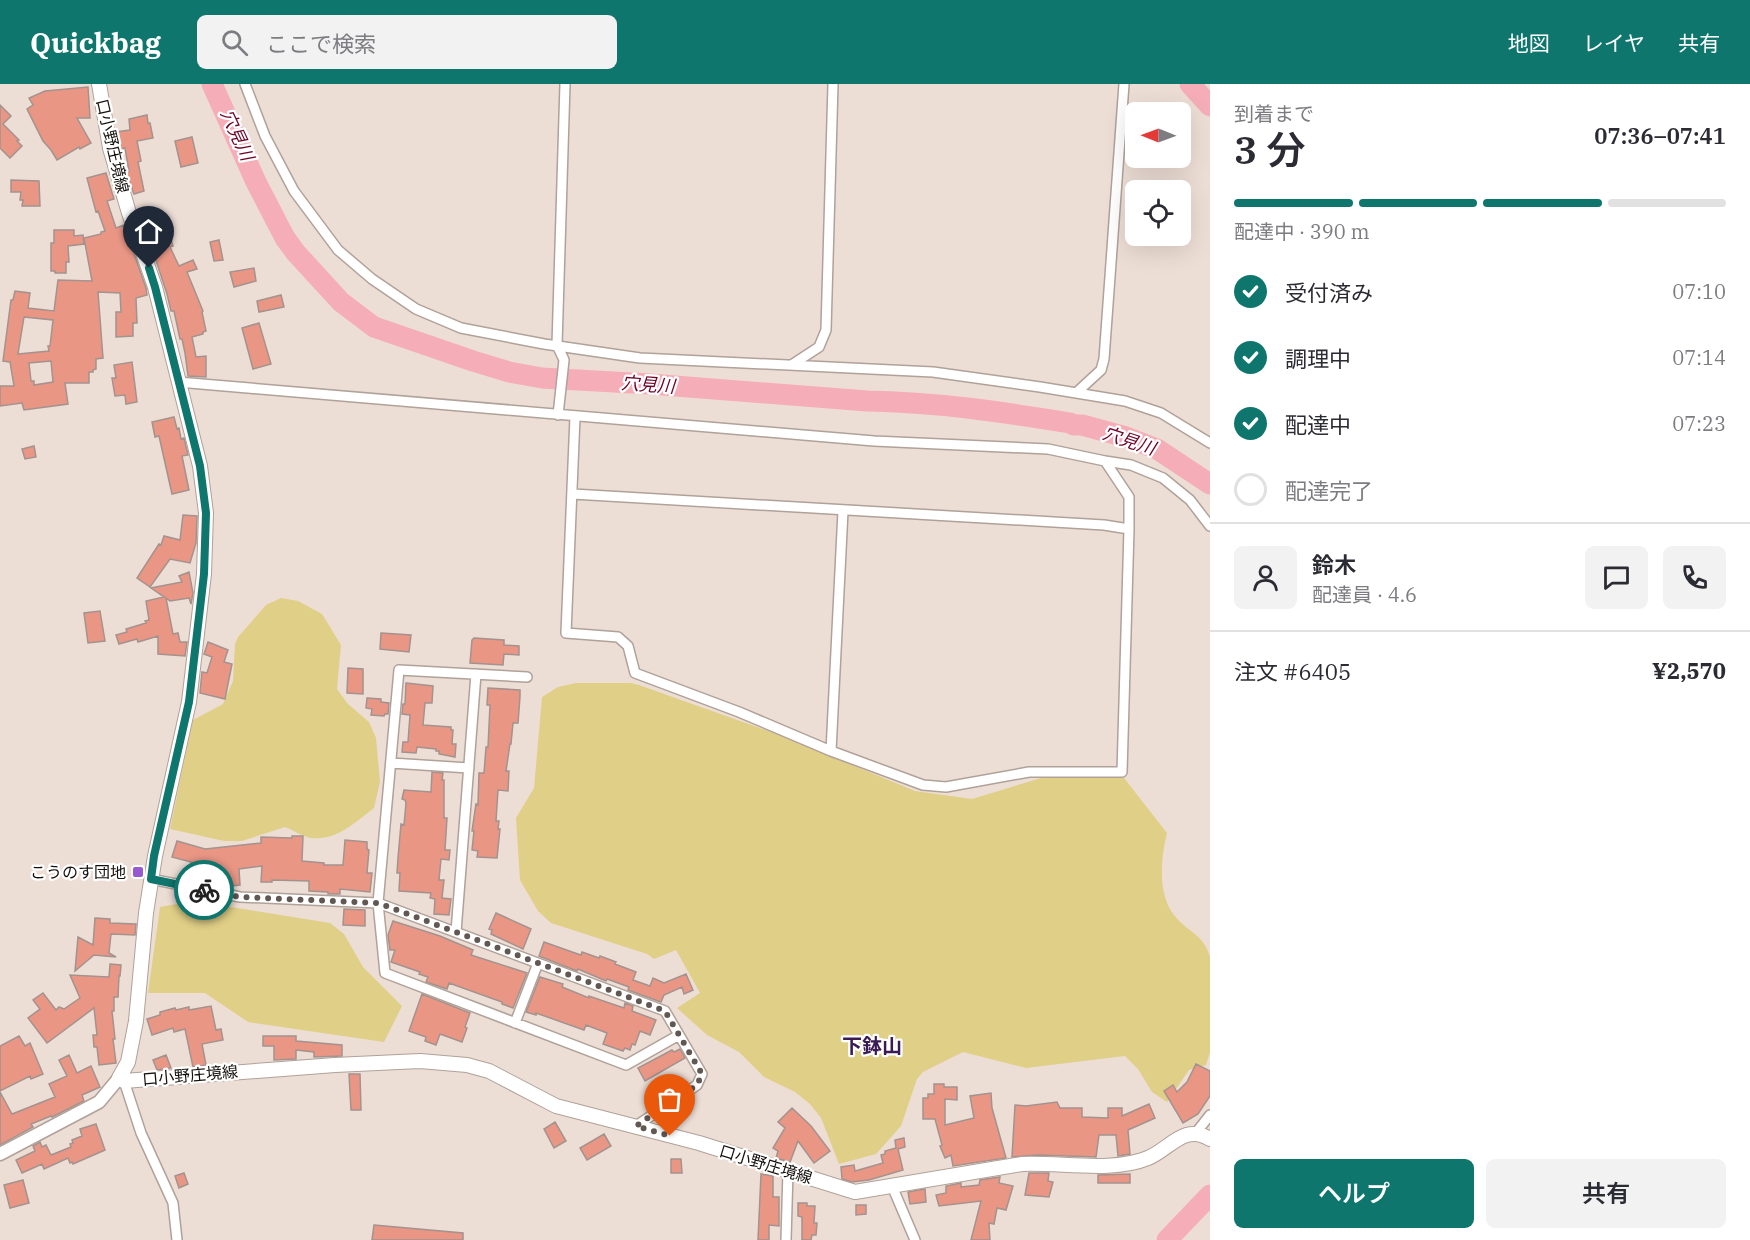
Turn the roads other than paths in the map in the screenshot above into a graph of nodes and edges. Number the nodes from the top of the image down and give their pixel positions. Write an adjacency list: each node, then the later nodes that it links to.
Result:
1 (99, 84): 8 (main road, 口小野庄境線)
2 (245, 84): 6 (street)
3 (565, 84): 6 (street)
4 (832, 84): 7 (street)
5 (1124, 84): 9 (street)
6 (557, 345): 7 (street); 10 (street)
7 (793, 364): 9 (street)
8 (178, 382): 10 (street); 23 (main road, 口小野庄境線)
9 (1076, 393): 12 (street)
10 (558, 415): 11 (street)
11 (575, 417): 13 (street); 14 (street)
12 (1210, 443)
13 (1105, 461): 16 (street); 17 (street)
14 (573, 494): 15 (street); 20 (street)
15 (843, 511): 17 (street); 20 (street)
16 (1210, 526)
17 (1129, 529): 20 (street)
18 (476, 674): 19 (street); 21 (street); 22 (street)
19 (527, 677)
20 (831, 751)
21 (391, 763): 22 (street); 24 (street)
22 (469, 768): 25 (street)
23 (151, 879): 24 (street); 29 (main road, 口小野庄境線)
24 (378, 903): 25 (street); 27 (street)
25 (456, 932): 26 (street)
26 (538, 963): 27 (street); 28 (street)
27 (515, 1023): 28 (street)
28 (679, 1035): 31 (street)
29 (121, 1080): 31 (main road, 口小野庄境線); 33 (street); 36 (street)
30 (1210, 1115): 32 (street)
31 (636, 1126): 34 (main road, 口小野庄境線)
32 (1203, 1136): 35 (main road, 口小野庄境線)
33 (0, 1154)
34 (788, 1172): 35 (main road, 口小野庄境線); 37 (street)
35 (892, 1186): 38 (street)
36 (177, 1237)
37 (786, 1240)
38 (915, 1240)

